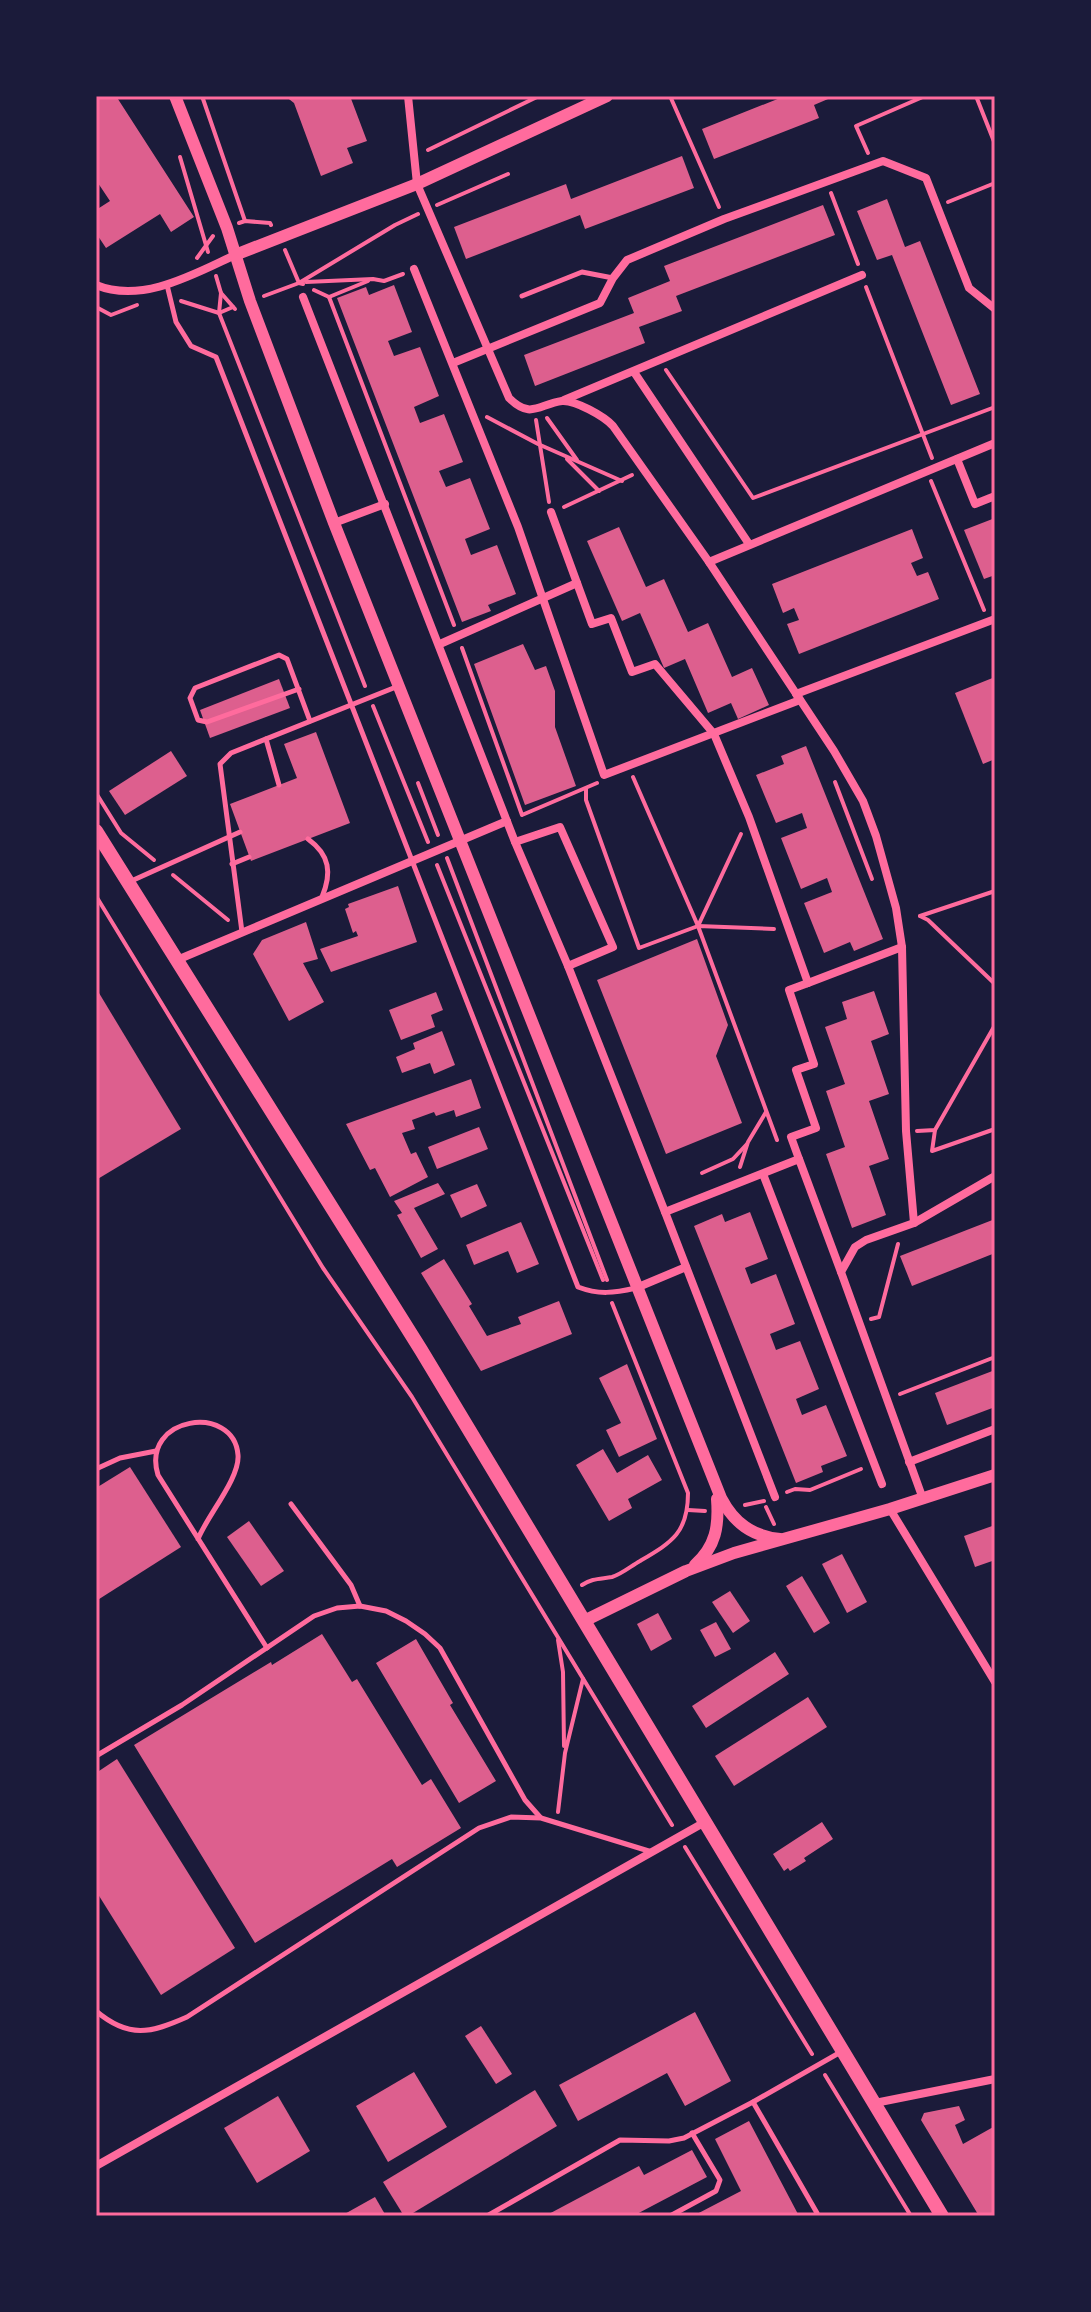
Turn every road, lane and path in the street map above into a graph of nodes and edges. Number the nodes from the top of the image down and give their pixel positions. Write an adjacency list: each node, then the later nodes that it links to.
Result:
1 (175, 96): 21 (street)
2 (202, 96): 20 (path)
3 (408, 96): 16 (street)
4 (539, 96): 10 (path)
5 (607, 96): 16 (street)
6 (670, 96): 19 (path)
7 (925, 96): 12 (path)
8 (976, 96): 9 (path)
9 (995, 144)
10 (420, 153)
11 (180, 156): 22 (path)
12 (872, 163): 14 (street); 17 (street)
13 (508, 174): 18 (path)
14 (826, 180): 19 (street); 24 (path)
15 (995, 183): 17 (path)
16 (417, 184): 18 (street); 21 (street)
17 (938, 206): 35 (street)
18 (429, 209): 27 (path); 37 (street)
19 (724, 219): 25 (street)
20 (245, 221)
21 (235, 255): 29 (street); 60 (street)
22 (195, 260)
23 (414, 269): 26 (path); 39 (street)
24 (862, 275): 38 (street); 47 (path)
25 (613, 278): 30 (lane); 37 (street)
26 (373, 279): 27 (path); 32 (path)
27 (299, 283): 32 (path)
28 (96, 285): 29 (street)
29 (167, 285): 33 (lane)
30 (522, 296)
31 (303, 297): 58 (street)
32 (329, 297): 66 (path)
33 (171, 298): 36 (path); 72 (lane)
34 (235, 307): 36 (path)
35 (995, 309)
36 (219, 313): 71 (path)
37 (488, 349): 39 (street); 45 (street)
38 (660, 361): 40 (street); 47 (path)
39 (453, 363): 43 (street)
40 (634, 372): 41 (street); 61 (street)
41 (564, 401): 45 (street); 62 (street)
42 (995, 407): 47 (path)
43 (470, 408): 49 (path); 64 (street)
44 (560, 413): 46 (path)
45 (536, 414): 46 (path); 49 (path)
46 (546, 416): 52 (path)
47 (923, 433): 54 (path)
48 (995, 443): 51 (street)
49 (538, 444): 50 (path); 59 (path)
50 (563, 455): 52 (path); 56 (path)
51 (957, 459): 54 (street); 57 (street)
52 (578, 462): 55 (path)
53 (625, 463): 55 (path)
54 (931, 470): 61 (street); 65 (path)
55 (622, 481): 56 (path)
56 (599, 491): 59 (path)
57 (995, 496)
58 (385, 504): 60 (street); 67 (street)
59 (551, 512): 63 (street)
60 (334, 523): 68 (street)
61 (749, 544): 62 (street)
62 (709, 562): 70 (street)
63 (577, 583): 64 (street); 74 (street)
64 (542, 596): 66 (street); 77 (street)
65 (992, 620): 70 (street)
66 (458, 636): 67 (street); 82 (path)
67 (440, 644): 84 (street)
68 (399, 686): 71 (lane); 91 (street)
69 (299, 689): 69 (lane); 73 (lane)
70 (798, 697): 74 (street); 109 (street)
71 (369, 698): 72 (lane); 93 (path)
72 (351, 705): 73 (lane); 95 (lane)
73 (310, 721): 75 (lane)
74 (714, 734): 76 (street); 83 (street)
75 (266, 739): 79 (lane); 88 (lane)
76 (628, 766): 77 (street); 106 (path)
77 (604, 775): 80 (path)
78 (834, 781): 102 (path)
79 (279, 785)
80 (586, 789): 82 (path); 106 (path)
81 (96, 793): 97 (path)
82 (522, 815): 90 (path)
83 (749, 817): 106 (path); 107 (street)
84 (507, 821): 90 (street); 91 (street)
85 (96, 831): 101 (main road)
86 (240, 832): 88 (lane)
87 (438, 835): 92 (path)
88 (229, 837): 96 (lane); 97 (lane)
89 (308, 839): 105 (lane)
90 (514, 839): 111 (street); 111 (street)
91 (461, 841): 92 (street); 99 (street)
92 (443, 848): 93 (street); 100 (path)
93 (432, 852): 95 (street); 98 (path)
94 (249, 857): 96 (lane)
95 (414, 860): 105 (street); 132 (lane)
96 (232, 864): 108 (lane)
97 (162, 866): 101 (lane); 108 (path)
98 (437, 867): 100 (path); 132 (path)
99 (473, 869): 100 (path); 131 (street)
100 (452, 871): 132 (path)
101 (128, 882): 110 (main road)
102 (874, 885)
103 (995, 891): 113 (path)
104 (96, 896): 155 (path)
105 (321, 899): 108 (street)
106 (698, 926): 107 (path); 115 (path)
107 (789, 929): 112 (street)
108 (242, 932): 110 (street)
109 (902, 947): 112 (street); 118 (street)
110 (177, 960): 152 (main road)
111 (568, 966): 126 (street)
112 (808, 983): 120 (street)
113 (995, 984)
114 (995, 1025): 117 (path)
115 (766, 1112): 119 (path); 121 (path)
116 (995, 1129): 117 (path)
117 (935, 1130): 118 (path)
118 (906, 1131): 127 (street)
119 (748, 1142): 122 (path); 125 (path)
120 (799, 1159): 121 (street); 130 (street)
121 (786, 1165): 123 (street)
122 (702, 1173)
123 (763, 1174): 125 (street); 139 (street)
124 (995, 1176): 127 (street)
125 (735, 1185): 126 (street)
126 (665, 1212): 129 (street)
127 (914, 1223): 128 (street)
128 (903, 1226): 130 (street); 133 (path)
129 (686, 1267): 131 (street); 144 (street)
130 (841, 1272): 133 (street)
131 (636, 1288): 132 (lane); 143 (street)
132 (608, 1294): 152 (path)
133 (858, 1323): 135 (street)
134 (995, 1357): 135 (path)
135 (886, 1399): 138 (street)
136 (995, 1429): 138 (street)
137 (156, 1451): 140 (lane); 149 (lane); 149 (lane)
138 (909, 1462): 145 (street)
139 (875, 1464): 142 (street); 144 (path)
140 (96, 1469)
141 (995, 1475): 145 (street)
142 (882, 1484)
143 (717, 1486): 147 (street); 151 (street)
144 (775, 1497): 147 (path)
145 (923, 1499): 148 (street)
146 (291, 1504): 153 (lane)
147 (727, 1509): 150 (street)
148 (890, 1509): 150 (street); 158 (street)
149 (198, 1539): 156 (lane)
150 (780, 1539): 151 (street)
151 (686, 1571): 154 (street)
152 (568, 1594): 154 (main road)
153 (360, 1606): 156 (lane); 161 (lane)
154 (584, 1621): 163 (main road)
155 (556, 1631): 157 (path); 159 (path)
156 (267, 1648): 160 (lane)
157 (583, 1677): 159 (path); 164 (path)
158 (995, 1682)
159 (565, 1753): 162 (path)
160 (96, 1756)
161 (541, 1818): 162 (lane); 166 (lane)
162 (556, 1822): 165 (lane)
163 (705, 1822): 164 (street); 167 (main road)
164 (679, 1837): 165 (street); 168 (path)
165 (652, 1852): 173 (street)
166 (96, 2011)
167 (844, 2050): 168 (lane); 171 (main road)
168 (819, 2065): 170 (lane); 178 (path)
169 (995, 2079): 171 (street)
170 (753, 2102): 172 (lane); 177 (lane)
171 (875, 2103): 174 (main road)
172 (692, 2133): 175 (lane); 176 (lane)
173 (96, 2166)
174 (940, 2215)
175 (487, 2216)
176 (670, 2216)
177 (814, 2216)
178 (911, 2216)

